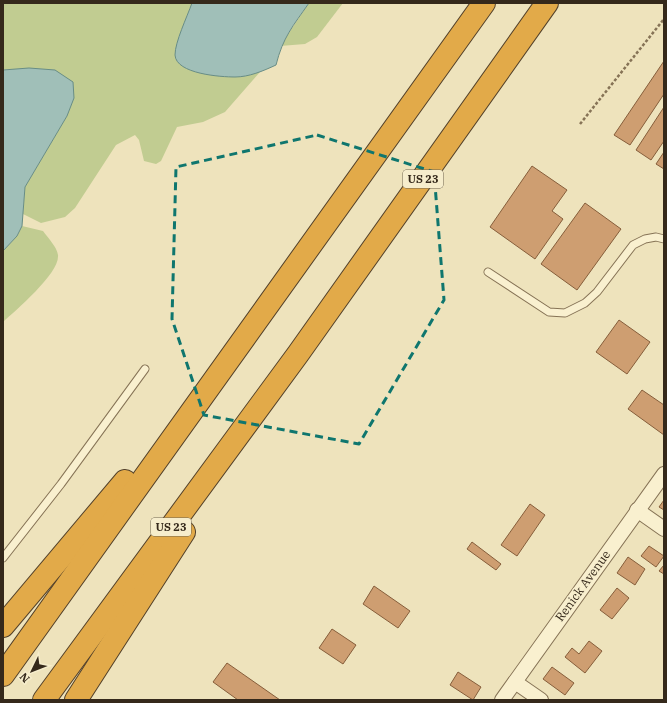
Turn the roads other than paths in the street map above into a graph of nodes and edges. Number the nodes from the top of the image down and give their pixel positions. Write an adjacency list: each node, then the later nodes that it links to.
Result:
1 (484, 3): 5 (highway)
2 (547, 3): 6 (highway, US 23)
3 (664, 239): 4 (lane)
4 (488, 272)
5 (239, 343): 12 (highway); 13 (highway)
6 (298, 354): 15 (highway, US 23); 16 (highway)
7 (145, 370): 11 (lane)
8 (664, 474): 9 (street, Renick Avenue)
9 (637, 510): 10 (street); 14 (street, Renick Avenue)
10 (664, 529)
11 (3, 558)
12 (3, 626)
13 (3, 675)
14 (515, 682): 17 (street, Renick Avenue); 18 (street)
15 (44, 700)
16 (76, 700)
17 (502, 700)
18 (541, 700)

